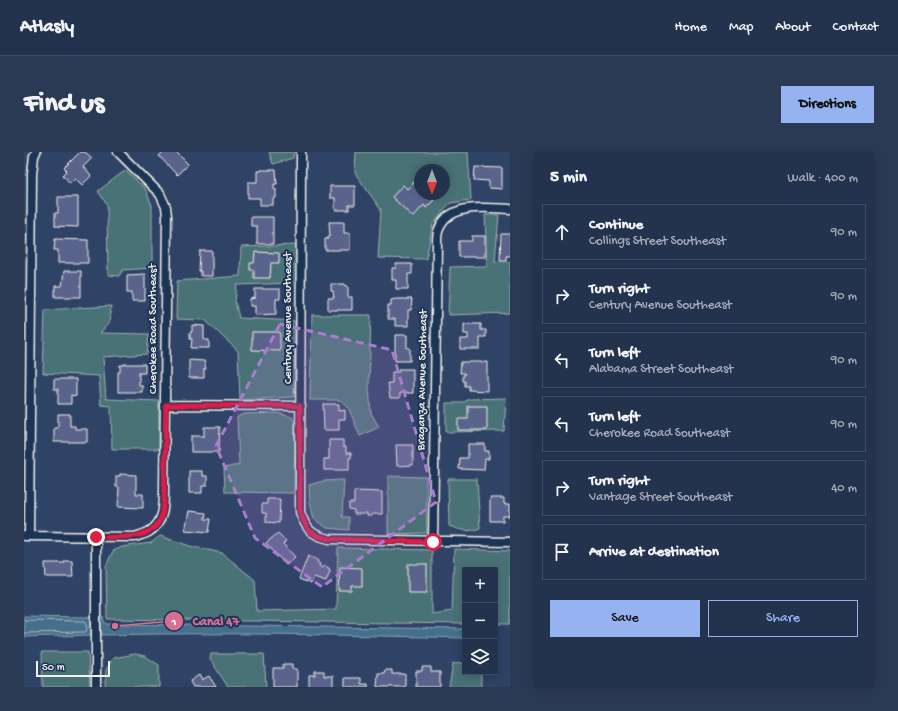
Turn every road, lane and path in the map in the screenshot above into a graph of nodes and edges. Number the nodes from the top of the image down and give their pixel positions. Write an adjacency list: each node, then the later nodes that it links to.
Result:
1 (36, 152): 7 (street)
2 (118, 152): 5 (street, Cherokee Road Southeast)
3 (301, 152): 6 (street, Century Avenue Southeast)
4 (510, 208): 9 (street, Braganza Avenue Southeast)
5 (166, 405): 6 (street); 8 (street, Cherokee Road Southeast)
6 (300, 406): 9 (street, Century Avenue Southeast)
7 (26, 536): 8 (street)
8 (96, 537): 11 (street)
9 (433, 542): 10 (street)
10 (510, 542)
11 (96, 687)

